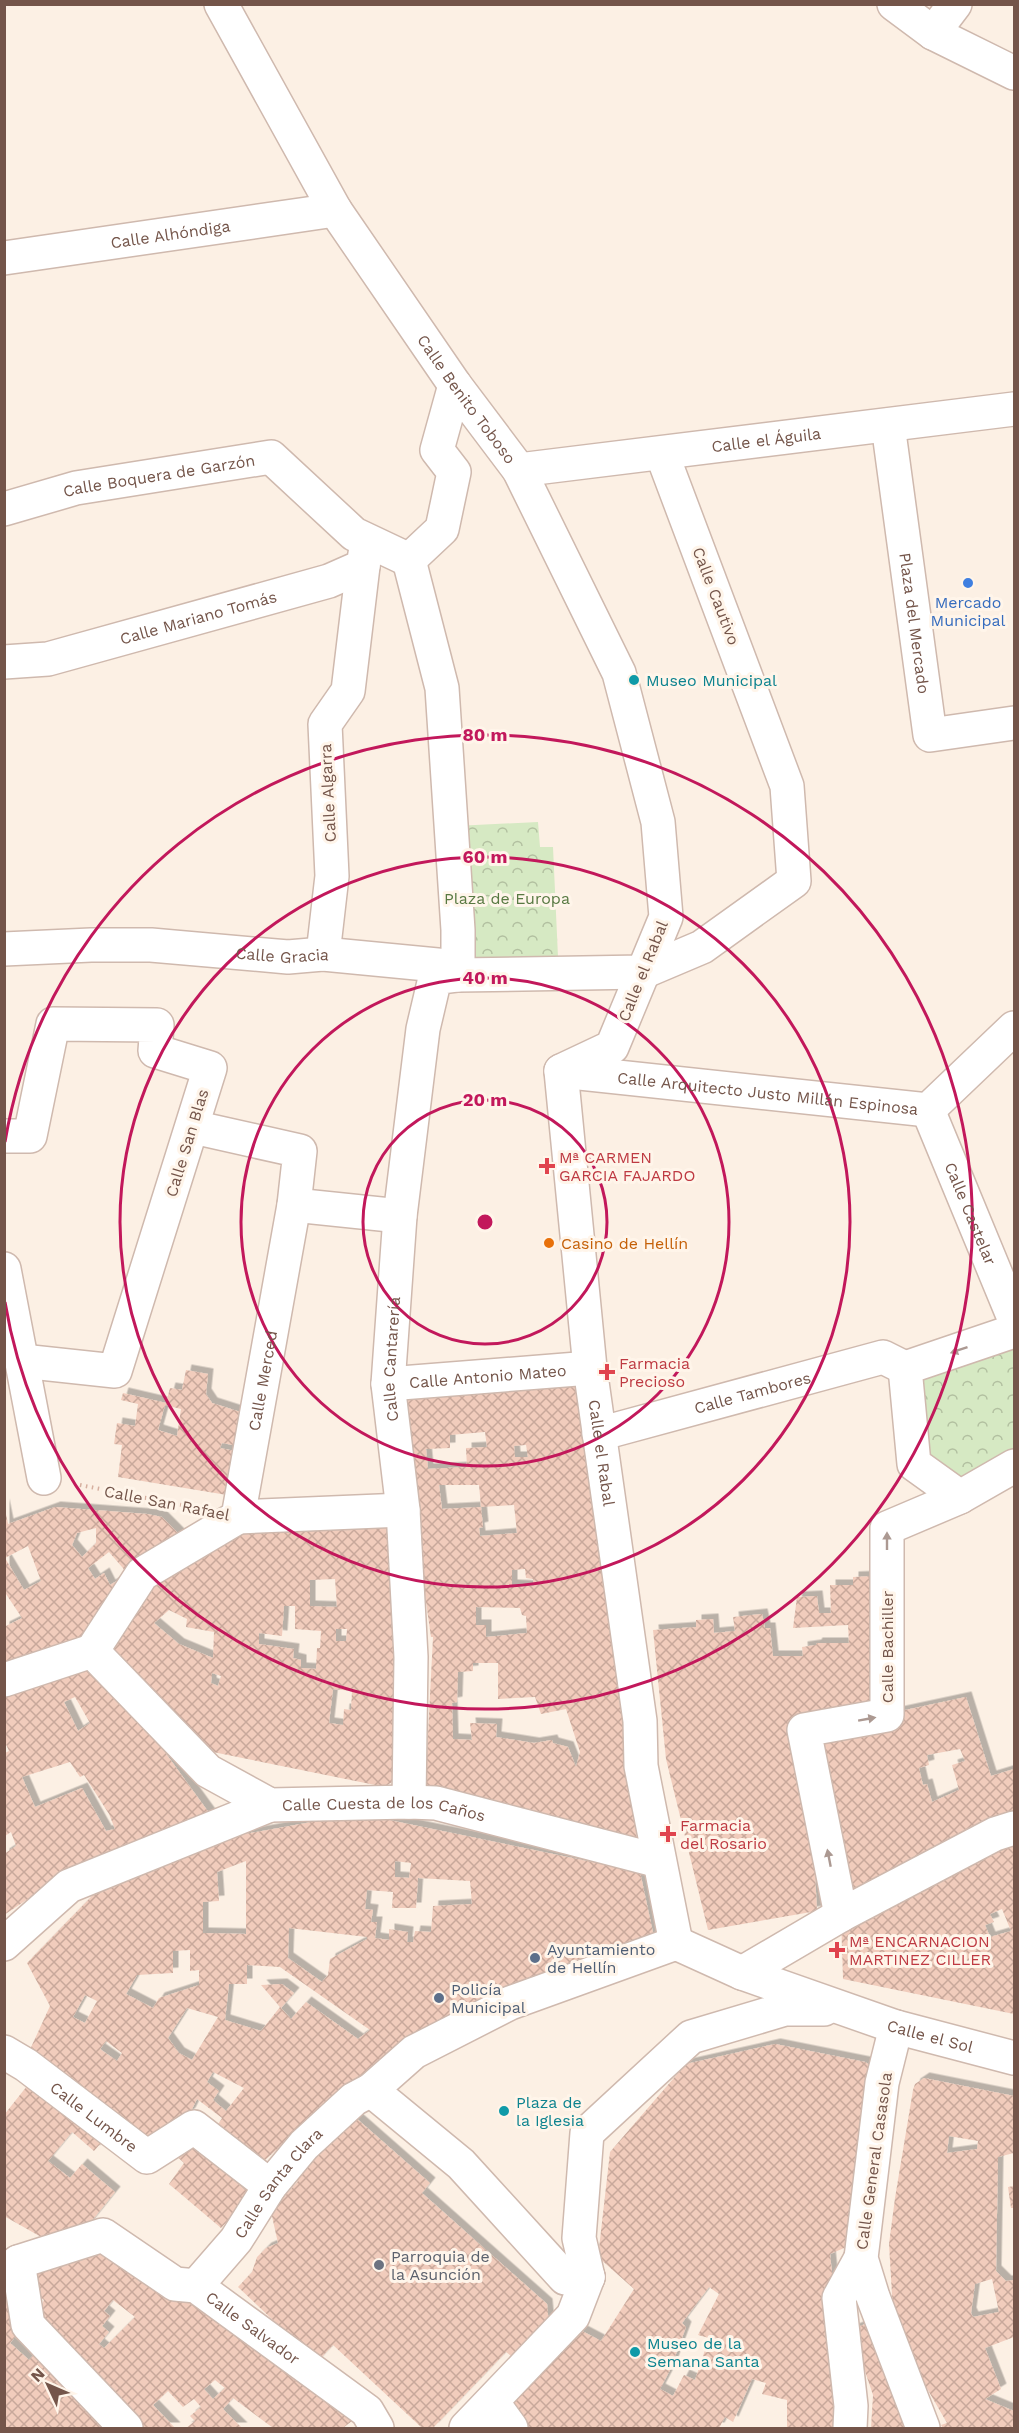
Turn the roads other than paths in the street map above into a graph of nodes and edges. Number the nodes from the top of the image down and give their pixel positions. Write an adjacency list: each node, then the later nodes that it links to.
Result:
1 (220, 4): 6 (street, Calle Benito Toboso)
2 (894, 4): 4 (street)
3 (956, 4): 4 (street)
4 (933, 33): 5 (street)
5 (1014, 73)
6 (335, 210): 7 (street, Calle Alhóndiga); 8 (street, Calle Benito Toboso)
7 (4, 258)
8 (454, 385): 12 (street, Calle Benito Toboso); 15 (street)
9 (1014, 409): 10 (street, Calle el Águila)
10 (888, 425): 11 (street, Calle el Águila); 17 (street, Plaza del Mercado)
11 (662, 454): 12 (street, Calle el Águila); 22 (street, Calle Cautivo)
12 (519, 470): 18 (street, Calle Benito Toboso)
13 (4, 509): 14 (street, Calle Boquera de Garzón)
14 (365, 554): 15 (street, Calle Boquera de Garzón); 16 (street, Calle Mariano Tomás); 20 (street, Calle Algarra)
15 (409, 560): 21 (street)
16 (4, 662)
17 (1014, 723)
18 (658, 822): 22 (street, Calle el Rabal)
19 (4, 949): 20 (street, Calle Gracia)
20 (323, 954): 21 (street, Calle Gracia)
21 (458, 971): 22 (street, Calle Gracia); 29 (street, Calle Cantarería)
22 (643, 972): 24 (street, Calle el Rabal)
23 (1014, 1028): 25 (street, Calle Arquitecto Justo Millán Espinosa)
24 (561, 1071): 25 (street, Calle Arquitecto Justo Millán Espinosa); 34 (street, Calle el Rabal)
25 (928, 1110): 31 (street, Calle Castelar)
26 (193, 1127): 27 (street, Calle San Blas); 28 (street, Calle Merced); 33 (street, Calle San Blas)
27 (4, 1136)
28 (294, 1205): 29 (street); 42 (street, Calle Merced)
29 (400, 1216): 36 (street, Calle Cantarería)
30 (4, 1269): 33 (street)
31 (1014, 1318)
32 (1014, 1331): 35 (street, one-way to 35)
33 (22, 1361): 39 (street)
34 (590, 1368): 36 (street, Calle Antonio Mateo); 37 (street, Calle el Rabal)
35 (905, 1368): 37 (street, Calle Tambores); 40 (street)
36 (388, 1384): 41 (street, Calle Cantarería)
37 (599, 1434): 48 (street, Calle el Rabal)
38 (1014, 1466): 40 (street)
39 (44, 1478)
40 (960, 1497): 49 (street, Calle Bachiller, one-way to 40)
41 (403, 1510): 42 (street, Calle San Rafael); 45 (street, Calle Cantarería)
42 (238, 1517): 43 (street)
43 (92, 1651): 44 (street); 46 (street, Calle Cuesta de los Caños)
44 (4, 1680)
45 (409, 1802): 46 (street, Calle Cuesta de los Caños); 48 (street, Calle Cuesta de los Caños)
46 (270, 1805): 51 (street)
47 (1014, 1828): 49 (street)
48 (659, 1861): 50 (street, Calle el Rabal)
49 (841, 1916): 52 (street)
50 (676, 1943): 52 (street, Calle el Sol); 57 (street, Calle Santa Clara)
51 (4, 1944)
52 (742, 1973): 53 (street, Calle el Sol)
53 (846, 2009): 54 (street, Calle el Sol); 61 (street)
54 (896, 2027): 56 (street, Calle el Sol); 60 (street, Calle General Casasola)
55 (4, 2052): 58 (street, Calle Lumbre)
56 (1014, 2058)
57 (371, 2090): 58 (street, Calle Santa Clara); 61 (street)
58 (270, 2186): 62 (street, Calle Santa Clara)
59 (11, 2256): 62 (street, Calle Salvador); 65 (street)
60 (861, 2258): 67 (street); 68 (street, Calle General Casasola)
61 (588, 2277): 63 (street)
62 (196, 2286): 64 (street, Calle Salvador)
63 (502, 2416): 66 (street)
64 (369, 2425)
65 (126, 2428)
66 (466, 2428)
67 (850, 2428)
68 (923, 2428)

